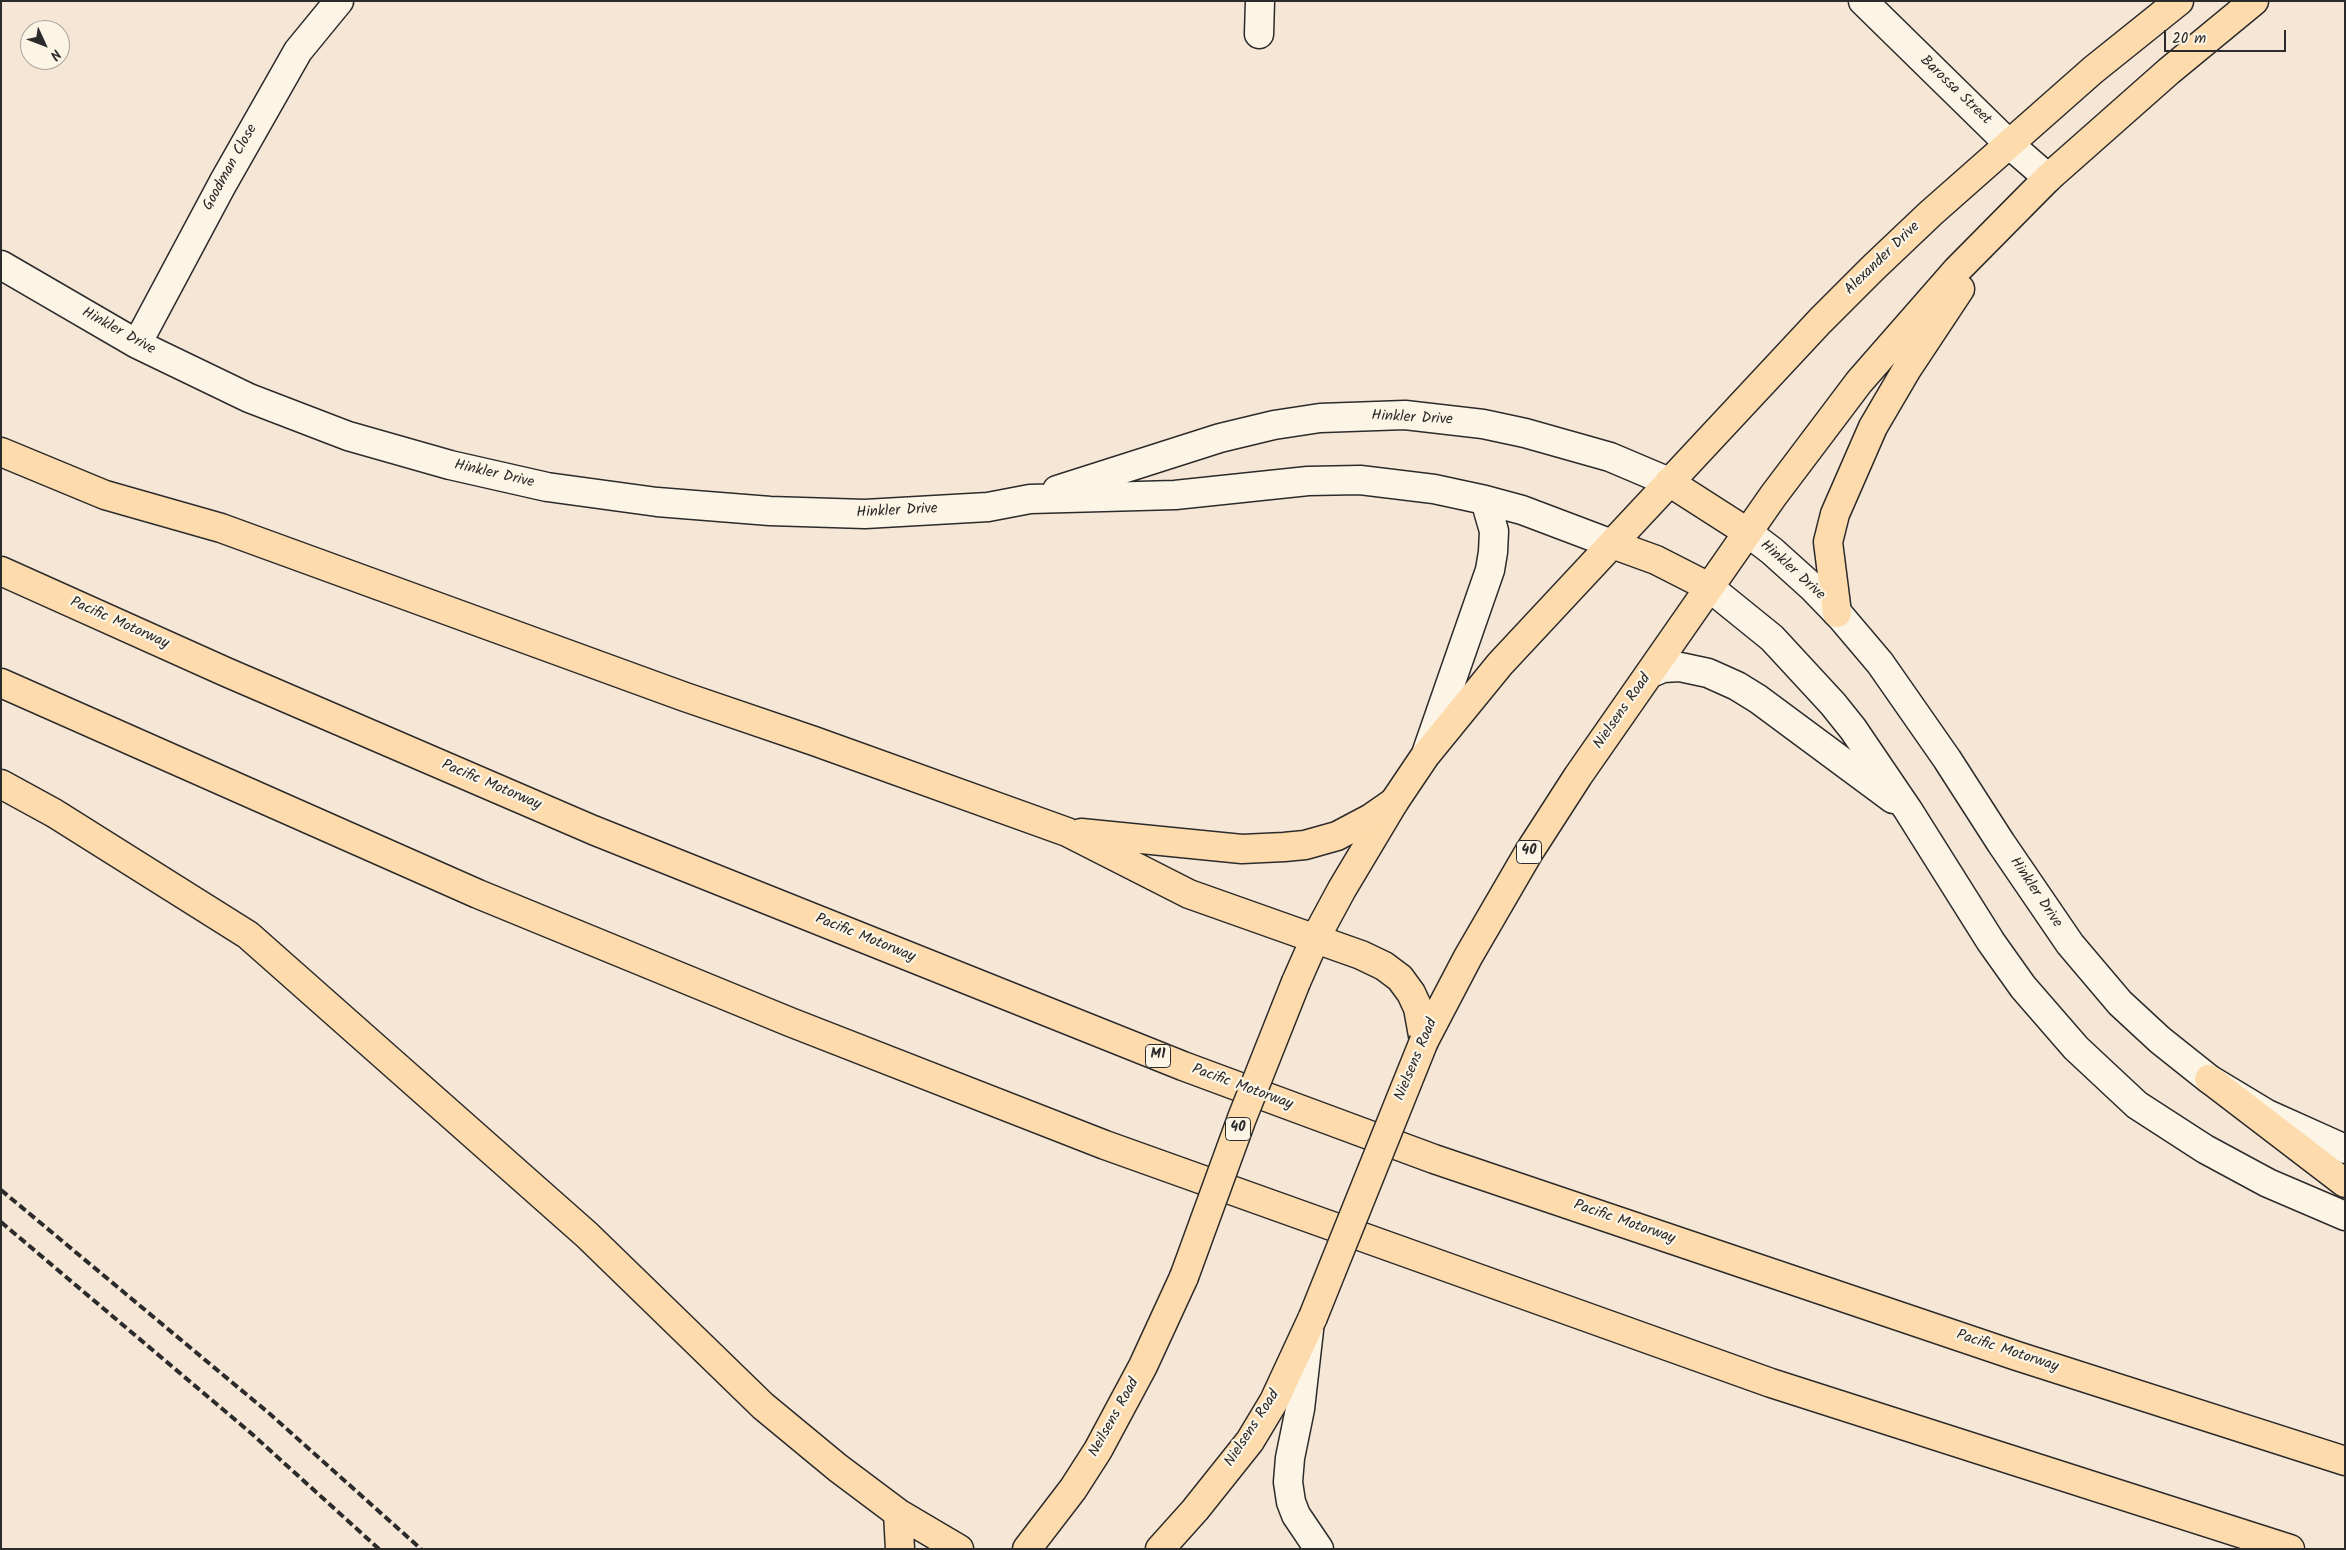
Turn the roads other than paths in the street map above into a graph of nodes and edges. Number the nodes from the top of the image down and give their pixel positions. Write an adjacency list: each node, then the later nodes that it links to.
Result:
1 (339, 1): 11 (street, Goodman Close)
2 (1260, 1): 6 (street)
3 (1863, 1): 7 (street, Barossa Street)
4 (2179, 1): 7 (main road, Alexander Drive / 40)
5 (2254, 1): 8 (main road, 40)
6 (1259, 34)
7 (2009, 144): 8 (street, Barossa Street); 13 (main road, Alexander Drive / 40)
8 (2048, 178): 9 (main road, 40)
9 (2008, 217): 16 (main road, 40); 20 (main road)
10 (1, 265): 11 (street, Hinkler Drive)
11 (137, 344): 14 (street, Hinkler Drive)
12 (1, 452): 27 (main road)
13 (1669, 482): 14 (street, Hinkler Drive); 16 (main road, Hinkler Drive); 17 (main road, Alexander Drive / 40)
14 (1030, 500): 15 (street, Hinkler Drive)
15 (1485, 500): 17 (street, Hinkler Drive); 23 (street)
16 (1748, 532): 19 (main road, 40); 20 (street, Hinkler Drive)
17 (1612, 544): 19 (main road, Hinkler Drive); 23 (main road, 40)
18 (1, 571): 35 (main road, Pacific Motorway / M1)
19 (1709, 587): 21 (main road, Nielsens Road / 40); 26 (street, Hinkler Drive)
20 (1837, 613): 30 (street, Hinkler Drive)
21 (1651, 673): 26 (street); 29 (main road, Nielsens Road / 40)
22 (1, 683): 42 (main road)
23 (1425, 756): 25 (main road, 40)
24 (1, 784): 36 (main road)
25 (1394, 802): 27 (main road); 28 (main road, 40)
26 (1908, 810): 33 (street, Hinkler Drive)
27 (1067, 832): 28 (main road)
28 (1315, 939): 29 (main road); 39 (main road, Neilsens Road / 40, bridge)
29 (1424, 1040): 34 (main road, Nielsens Road / 40, bridge)
30 (2209, 1079): 31 (street, Hinkler Drive); 32 (main road)
31 (2345, 1149)
32 (2345, 1183)
33 (2345, 1216)
34 (1311, 1321): 40 (main road, Nielsens Road / 40); 41 (street)
35 (2345, 1461)
36 (898, 1513): 37 (main road); 38 (main road)
37 (900, 1549)
38 (959, 1549)
39 (1027, 1549)
40 (1160, 1549)
41 (1319, 1549)
42 (2290, 1549)

